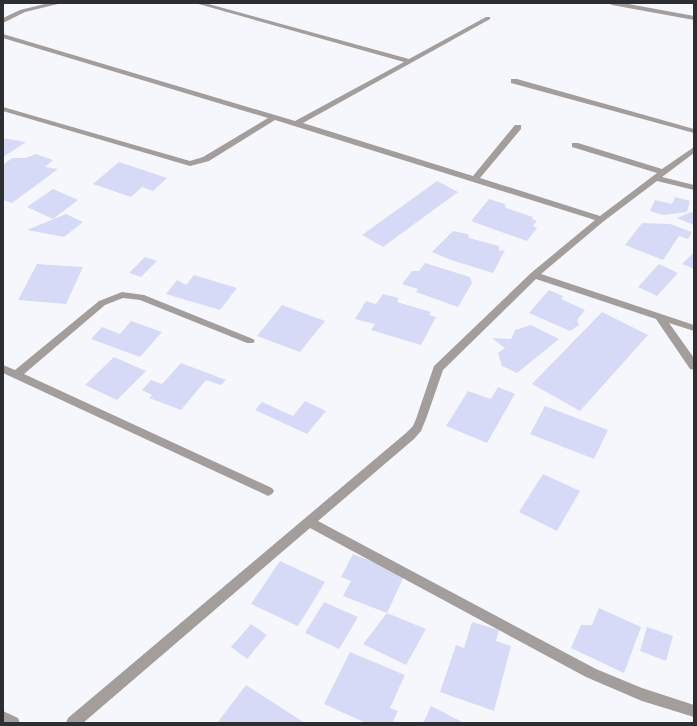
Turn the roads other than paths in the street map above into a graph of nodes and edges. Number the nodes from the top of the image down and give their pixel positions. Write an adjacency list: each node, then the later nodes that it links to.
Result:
1 (59, 3): 6 (street)
2 (198, 3): 8 (street)
3 (612, 3): 5 (street)
4 (488, 18): 8 (street)
5 (694, 18)
6 (3, 21)
7 (3, 36): 11 (street)
8 (409, 61): 12 (street)
9 (514, 81): 14 (street)
10 (3, 109): 11 (street)
11 (274, 118): 12 (street)
12 (296, 124): 18 (street)
13 (518, 127): 18 (street)
14 (694, 130)
15 (575, 146): 17 (street)
16 (694, 149): 17 (street)
17 (659, 175): 19 (street); 20 (street)
18 (474, 180): 20 (street)
19 (694, 188)
20 (601, 219): 21 (street)
21 (534, 275): 22 (street); 29 (street)
22 (660, 317): 23 (street); 25 (street)
23 (694, 328)
24 (250, 342): 27 (street)
25 (694, 366)
26 (3, 368): 27 (street)
27 (16, 375): 28 (street)
28 (268, 491)
29 (310, 522): 30 (street); 33 (street)
30 (694, 710)
31 (3, 717): 32 (street)
32 (13, 723)
33 (73, 723)

